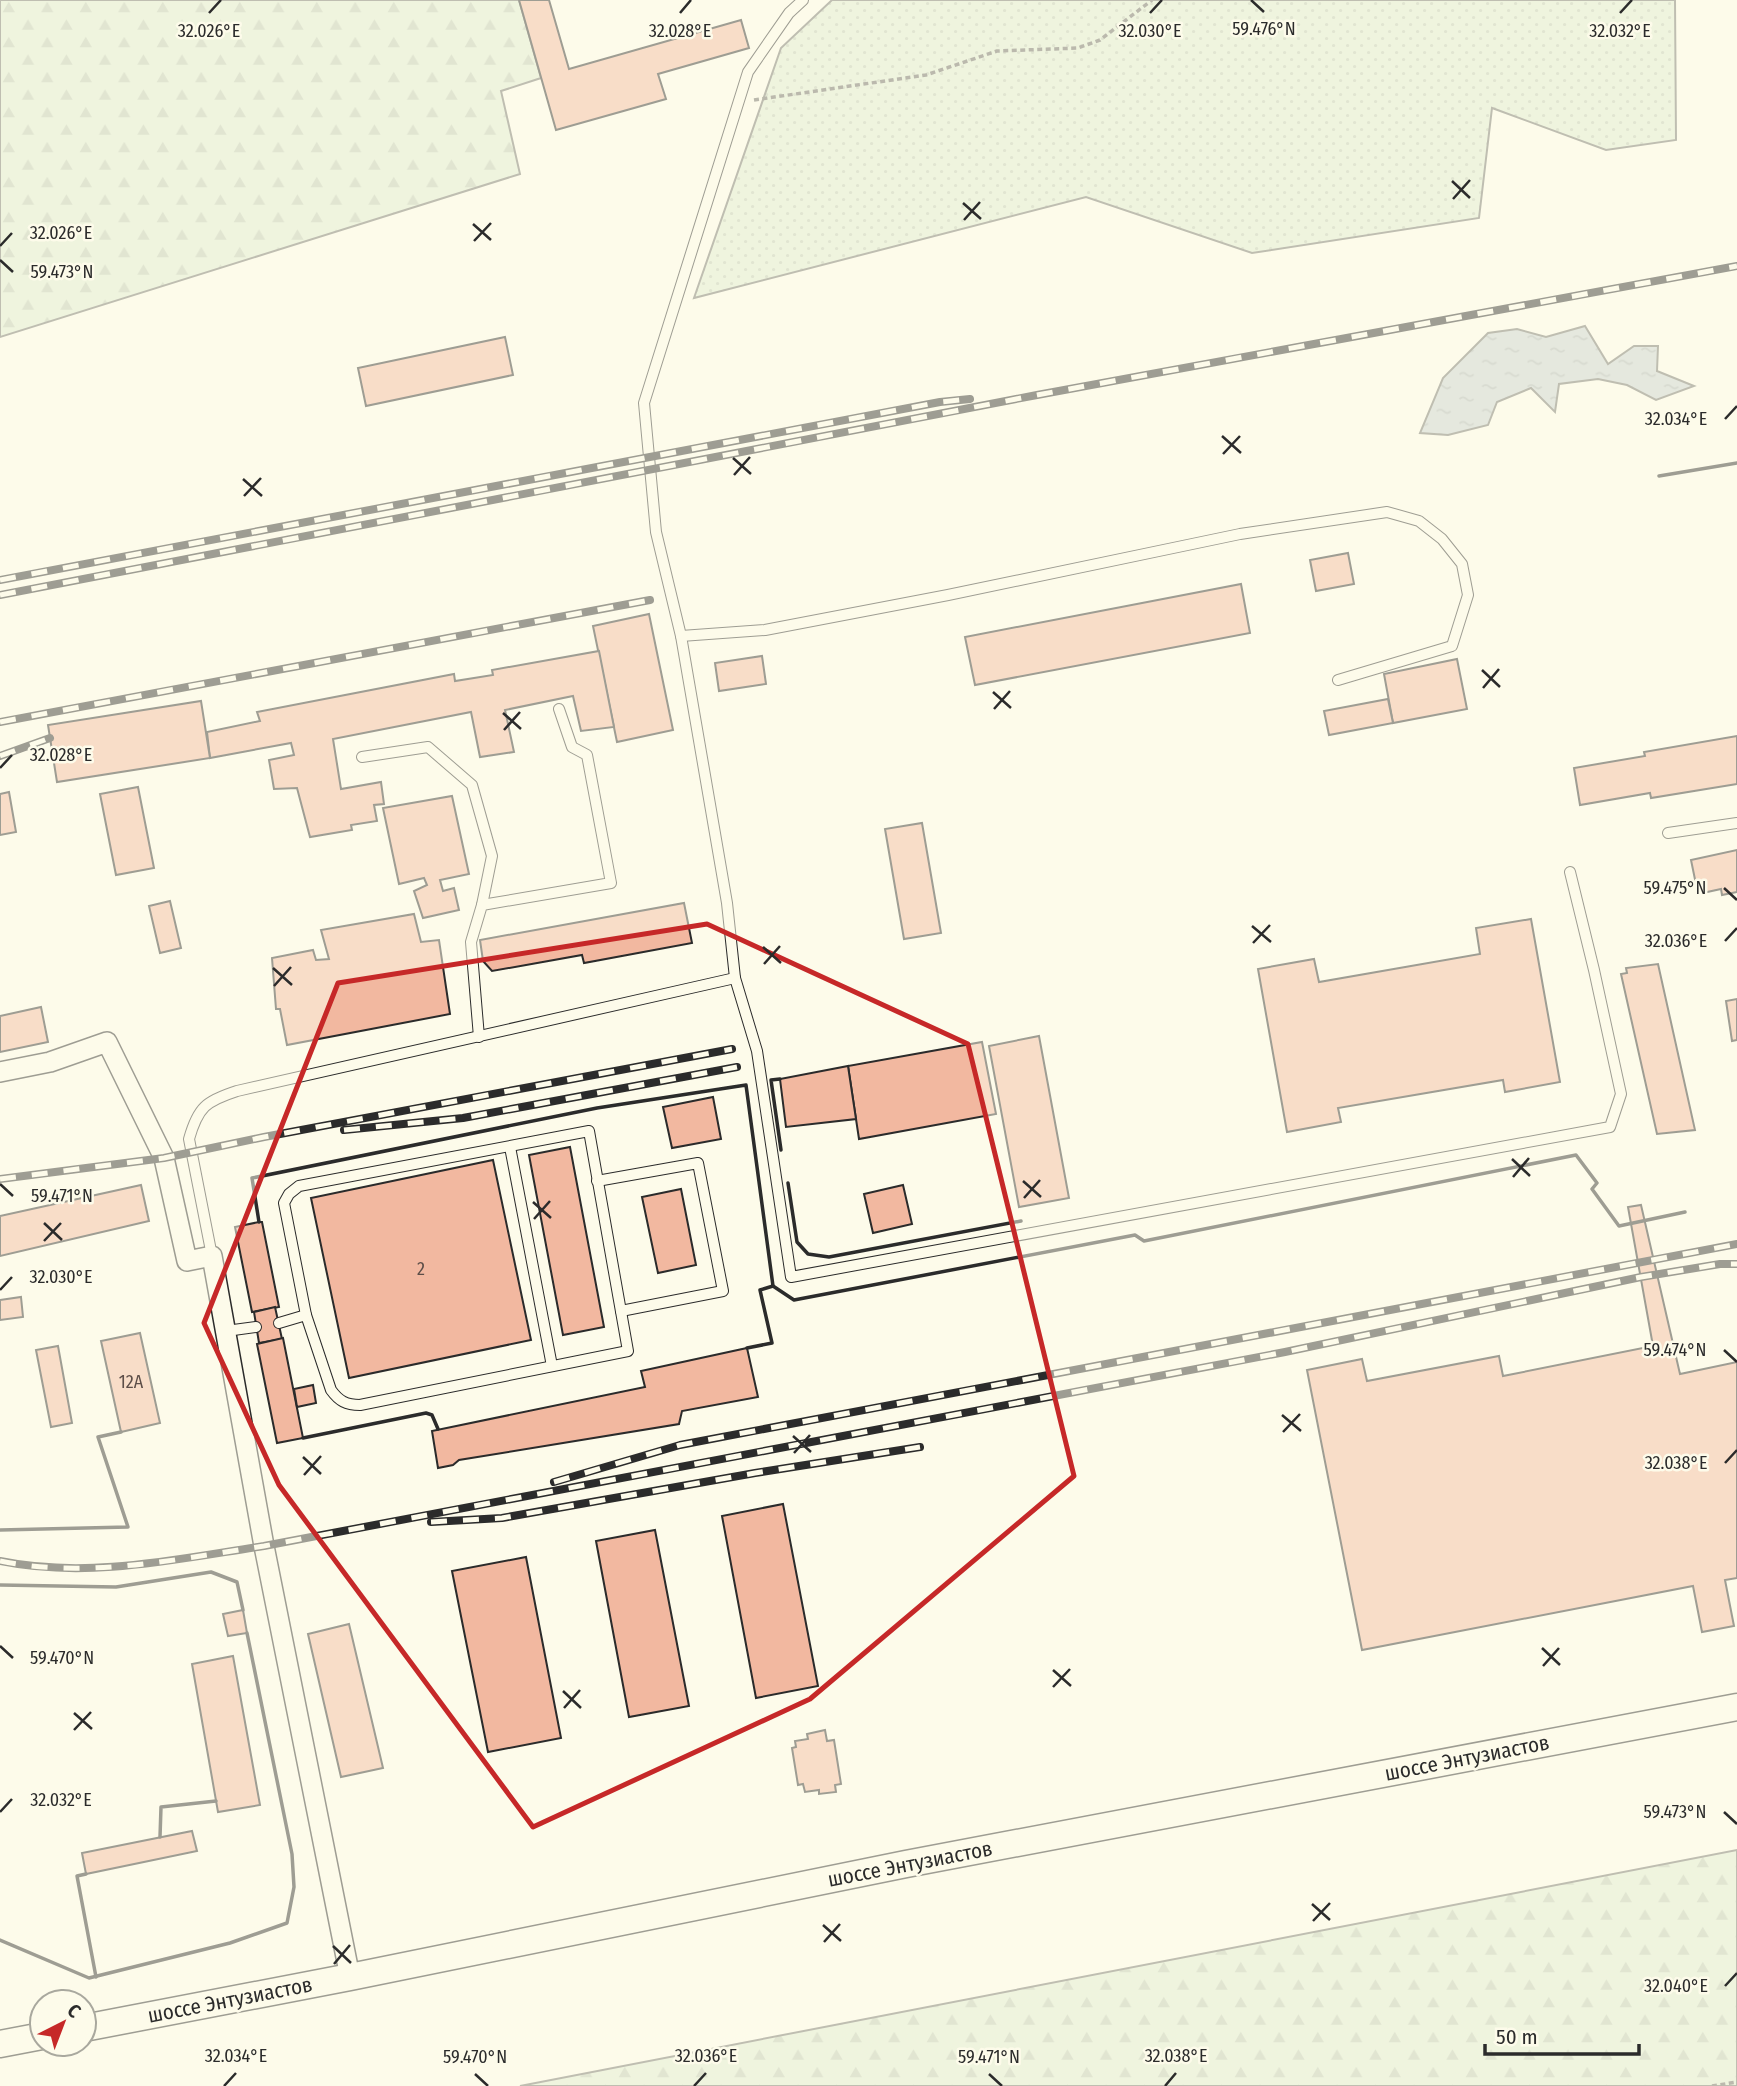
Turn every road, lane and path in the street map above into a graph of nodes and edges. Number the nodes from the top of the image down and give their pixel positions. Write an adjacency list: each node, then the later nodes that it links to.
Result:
1 (803, 0): 3 (lane)
2 (1152, 0): 3 (path)
3 (738, 102): 4 (lane)
4 (681, 636): 5 (lane); 12 (lane)
5 (1338, 680)
6 (559, 709): 11 (lane)
7 (362, 757): 11 (lane)
8 (1737, 823): 9 (lane)
9 (1668, 833)
10 (1570, 872): 12 (lane)
11 (482, 905): 13 (lane)
12 (735, 978): 13 (lane)
13 (480, 1037): 17 (lane)
14 (0, 1072): 17 (street)
15 (510, 1147): 16 (lane); 19 (lane); 23 (lane)
16 (597, 1181): 18 (lane); 18 (lane)
17 (212, 1256): 22 (street)
18 (621, 1311): 23 (lane)
19 (306, 1315): 20 (lane); 23 (lane)
20 (279, 1323)
21 (256, 1327): 22 (lane)
22 (226, 1331): 25 (street)
23 (552, 1366)
24 (1737, 1707): 25 (main road, шоссе Энтузиастов)
25 (350, 1977): 26 (main road, шоссе Энтузиастов)
26 (98, 2025)
27 (28, 2039): 28 (main road)
28 (0, 2044)
29 (1737, 2082): 30 (path)
30 (1712, 2086)

